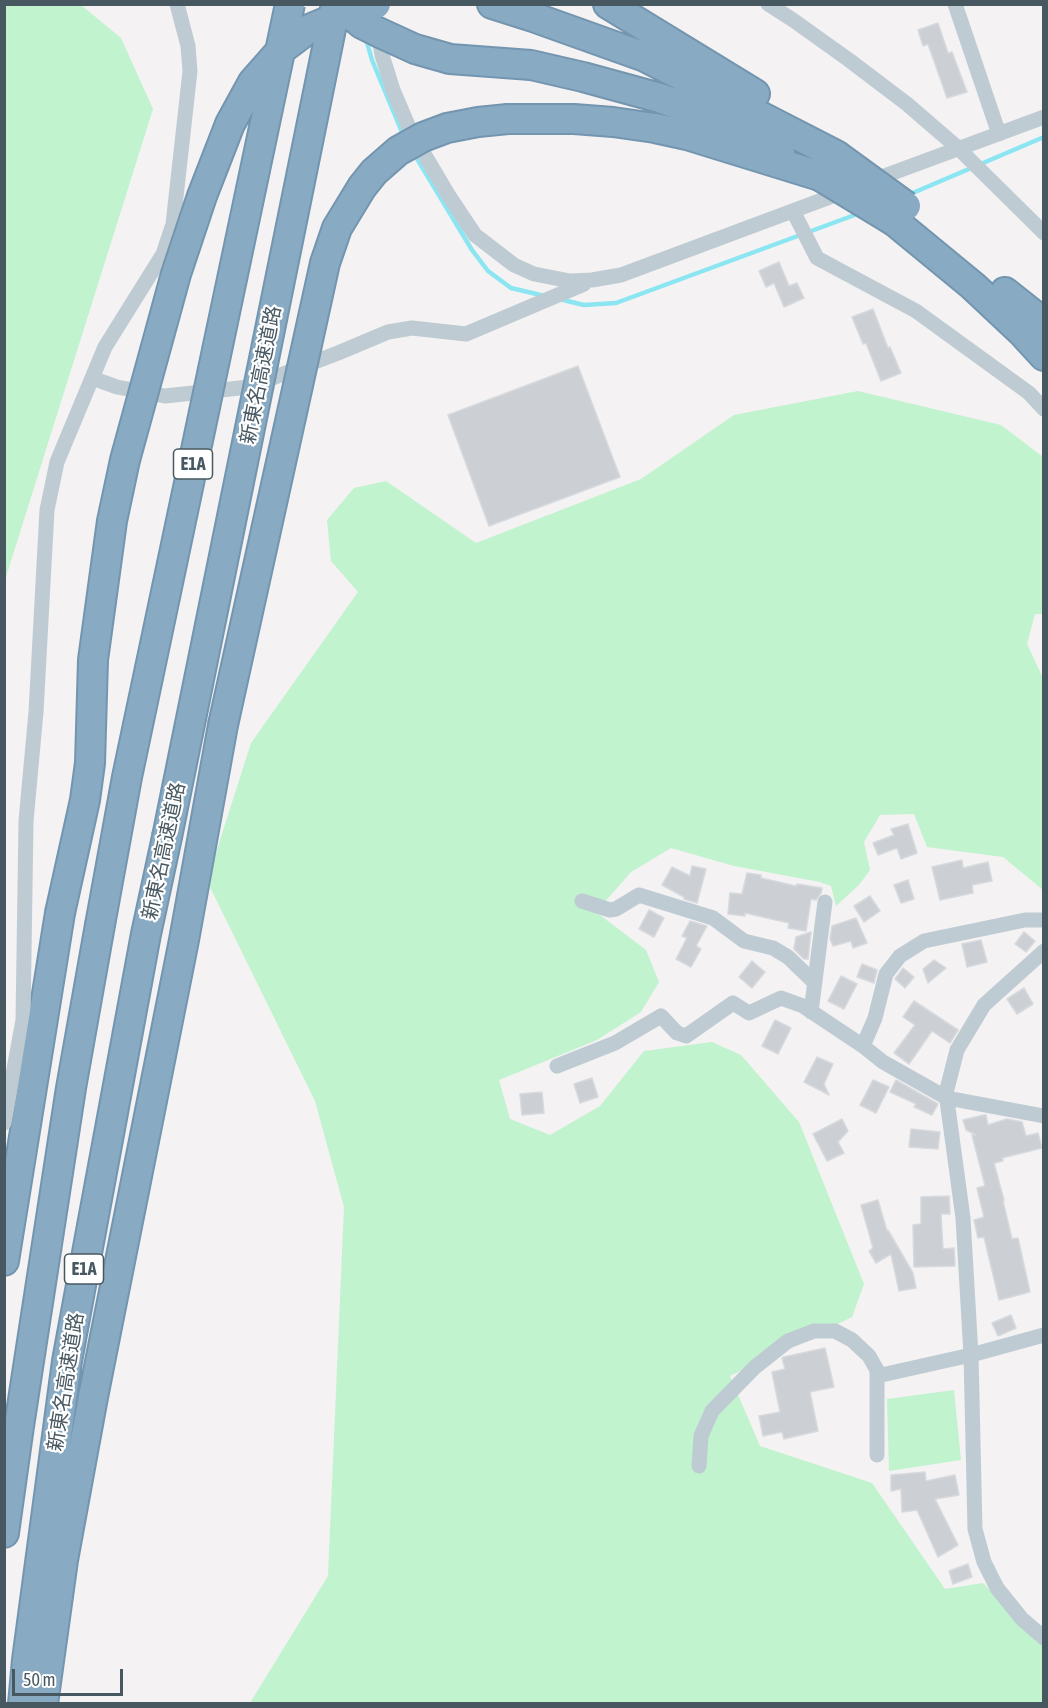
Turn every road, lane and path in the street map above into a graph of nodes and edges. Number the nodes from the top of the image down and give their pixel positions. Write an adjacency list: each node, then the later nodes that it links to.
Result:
1 (177, 4): 19 (street)
2 (290, 4): 38 (highway, 新東名高速道路 / E1A, bridge)
3 (337, 4): 12 (highway, bridge); 40 (highway, 新東名高速道路 / E1A, bridge)
4 (375, 4): 16 (street); 32 (highway, bridge)
5 (492, 4): 12 (highway)
6 (608, 4): 12 (highway)
7 (768, 4): 11 (street)
8 (955, 4): 10 (street)
9 (1044, 117): 10 (street)
10 (999, 134): 11 (street)
11 (958, 148): 13 (street); 15 (street)
12 (828, 165): 14 (highway, bridge); 41 (highway, bridge)
13 (793, 211): 16 (street); 20 (street)
14 (900, 213): 17 (highway); 18 (highway)
15 (1044, 233)
16 (592, 280): 19 (street)
17 (1044, 323)
18 (1044, 356)
19 (92, 378): 31 (street)
20 (1044, 409)
21 (582, 901): 25 (street)
22 (825, 902): 25 (street)
23 (1044, 921): 27 (street)
24 (1044, 951): 29 (street)
25 (814, 983): 26 (street)
26 (810, 1011): 27 (street); 28 (street)
27 (863, 1046): 29 (street)
28 (557, 1066)
29 (947, 1098): 30 (street); 34 (street)
30 (1044, 1116)
31 (4, 1123)
32 (4, 1261)
33 (1044, 1335): 34 (street)
34 (971, 1355): 35 (street); 39 (street)
35 (877, 1376): 36 (street); 37 (street)
36 (877, 1455)
37 (699, 1466)
38 (4, 1533)
39 (1044, 1638)
40 (23, 1704)
41 (43, 1704)

